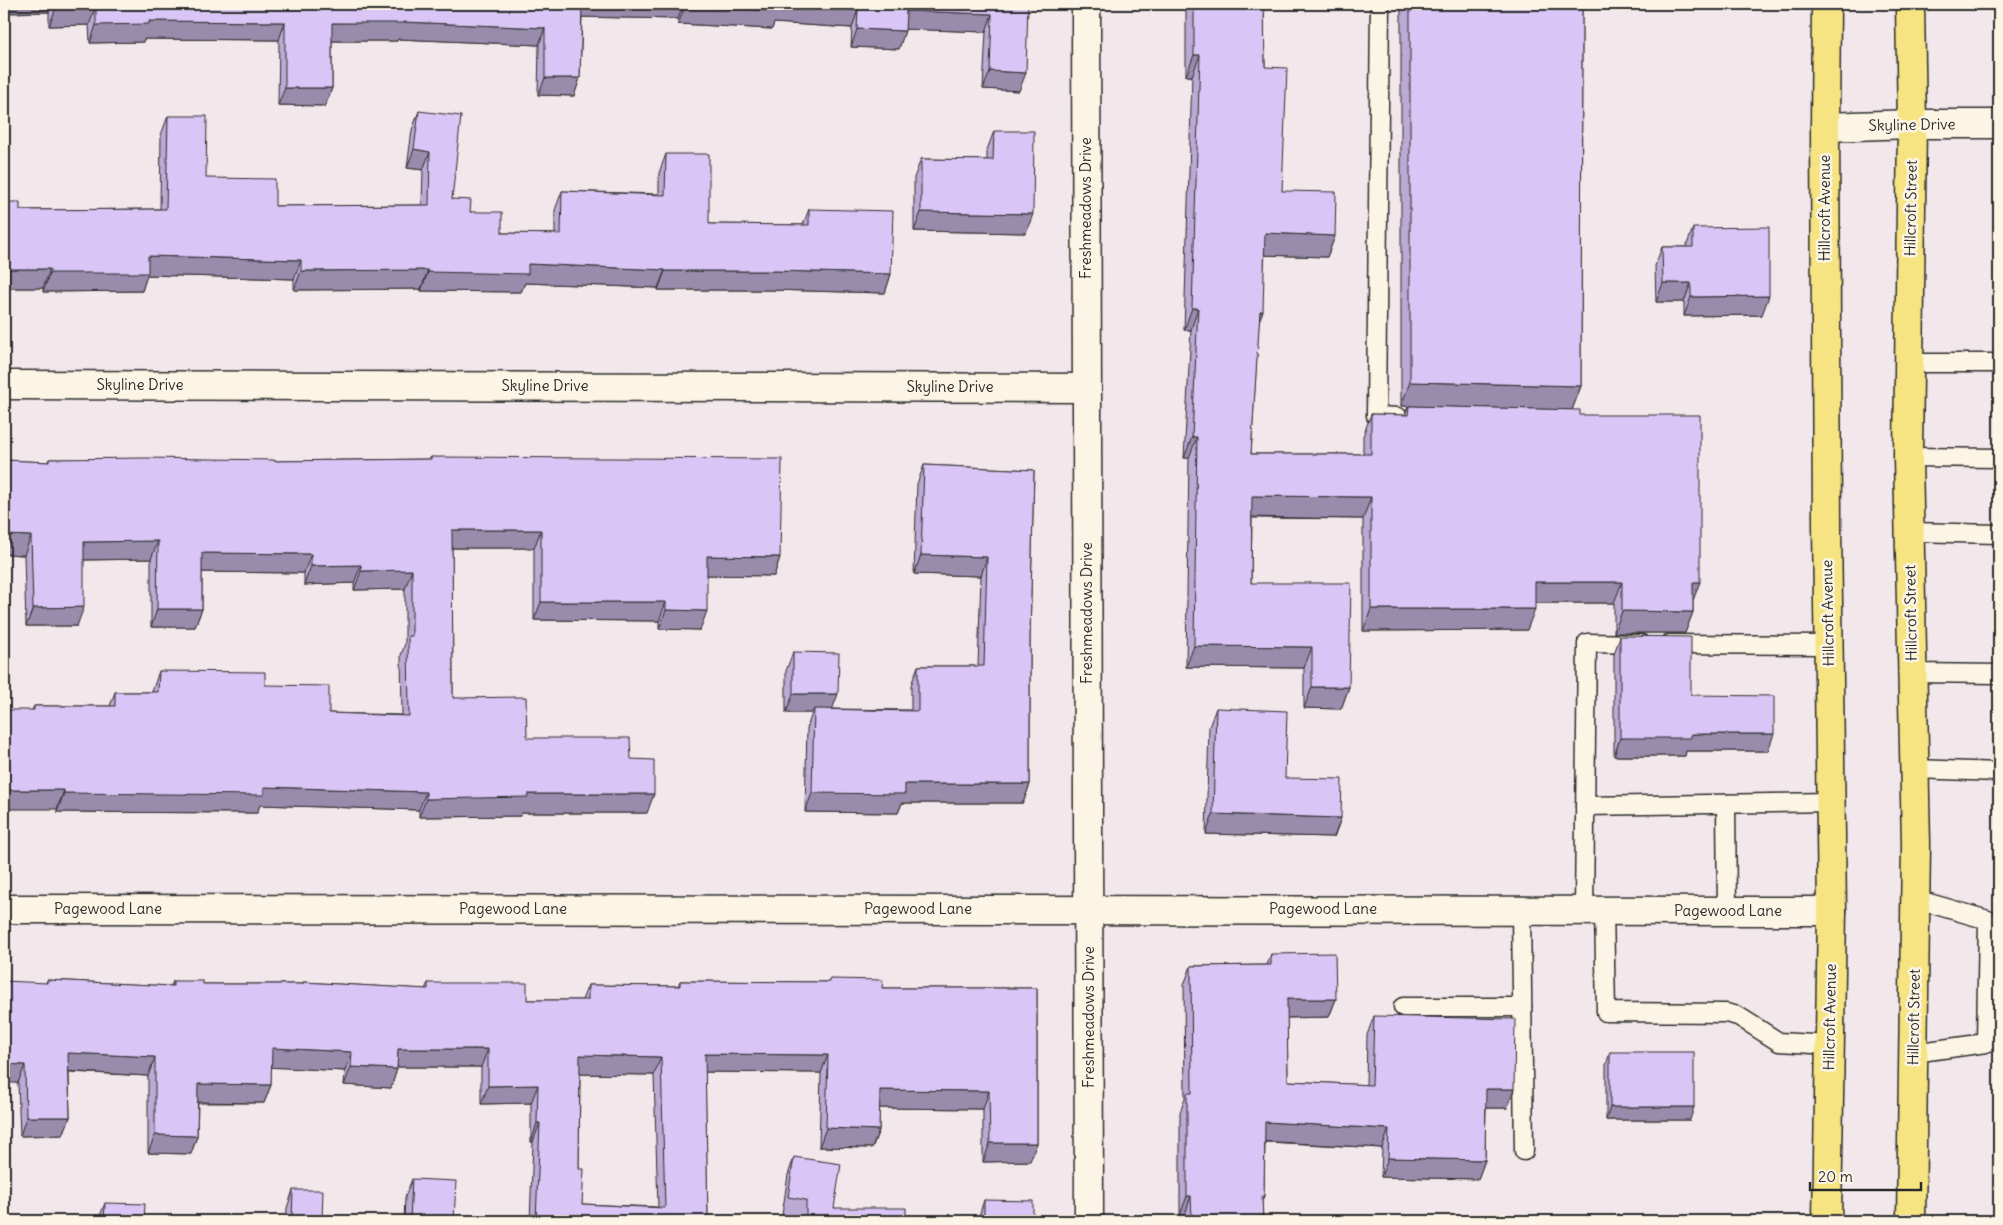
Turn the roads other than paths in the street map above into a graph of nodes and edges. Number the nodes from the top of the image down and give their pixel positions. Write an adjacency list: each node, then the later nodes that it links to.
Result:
1 (1086, 4): 11 (street, Freshmeadows Drive)
2 (1380, 4): 12 (lane)
3 (1826, 4): 7 (main road, Hillcroft Avenue)
4 (1910, 4): 5 (main road, Hillcroft Street)
5 (1912, 124): 6 (street, Skyline Drive); 7 (street, Skyline Drive); 8 (main road, Hillcroft Street)
6 (1999, 124)
7 (1825, 128): 17 (main road, Hillcroft Avenue)
8 (1909, 363): 9 (lane); 13 (main road, Hillcroft Street)
9 (1999, 363)
10 (4, 385): 11 (street, Skyline Drive)
11 (1086, 388): 27 (street, Freshmeadows Drive)
12 (1416, 417)
13 (1908, 457): 14 (lane); 15 (main road, Hillcroft Street)
14 (1999, 458)
15 (1910, 532): 16 (lane); 18 (main road, Hillcroft Street)
16 (1999, 534)
17 (1829, 645): 22 (main road, Hillcroft Avenue); 24 (lane)
18 (1912, 673): 19 (lane); 20 (main road, Hillcroft Street)
19 (1999, 674)
20 (1914, 769): 21 (lane); 25 (main road, Hillcroft Street)
21 (1999, 772)
22 (1830, 802): 23 (lane); 31 (main road, Hillcroft Avenue)
23 (1726, 804): 24 (lane); 30 (lane)
24 (1585, 806): 29 (lane)
25 (1915, 899): 35 (main road, Hillcroft Street); 35 (lane)
26 (4, 909): 27 (street, Pagewood Lane)
27 (1089, 909): 28 (street, Pagewood Lane); 37 (street, Freshmeadows Drive)
28 (1521, 910): 29 (street, Pagewood Lane); 33 (lane)
29 (1594, 910): 30 (street, Pagewood Lane); 34 (lane)
30 (1727, 911): 31 (street, Pagewood Lane)
31 (1832, 911): 34 (main road, Hillcroft Avenue)
32 (1404, 1007): 33 (lane)
33 (1522, 1007): 36 (lane)
34 (1830, 1044): 38 (main road, Hillcroft Avenue)
35 (1913, 1053): 39 (main road, Hillcroft Street)
36 (1524, 1152)
37 (1088, 1221)
38 (1827, 1221)
39 (1911, 1221)

